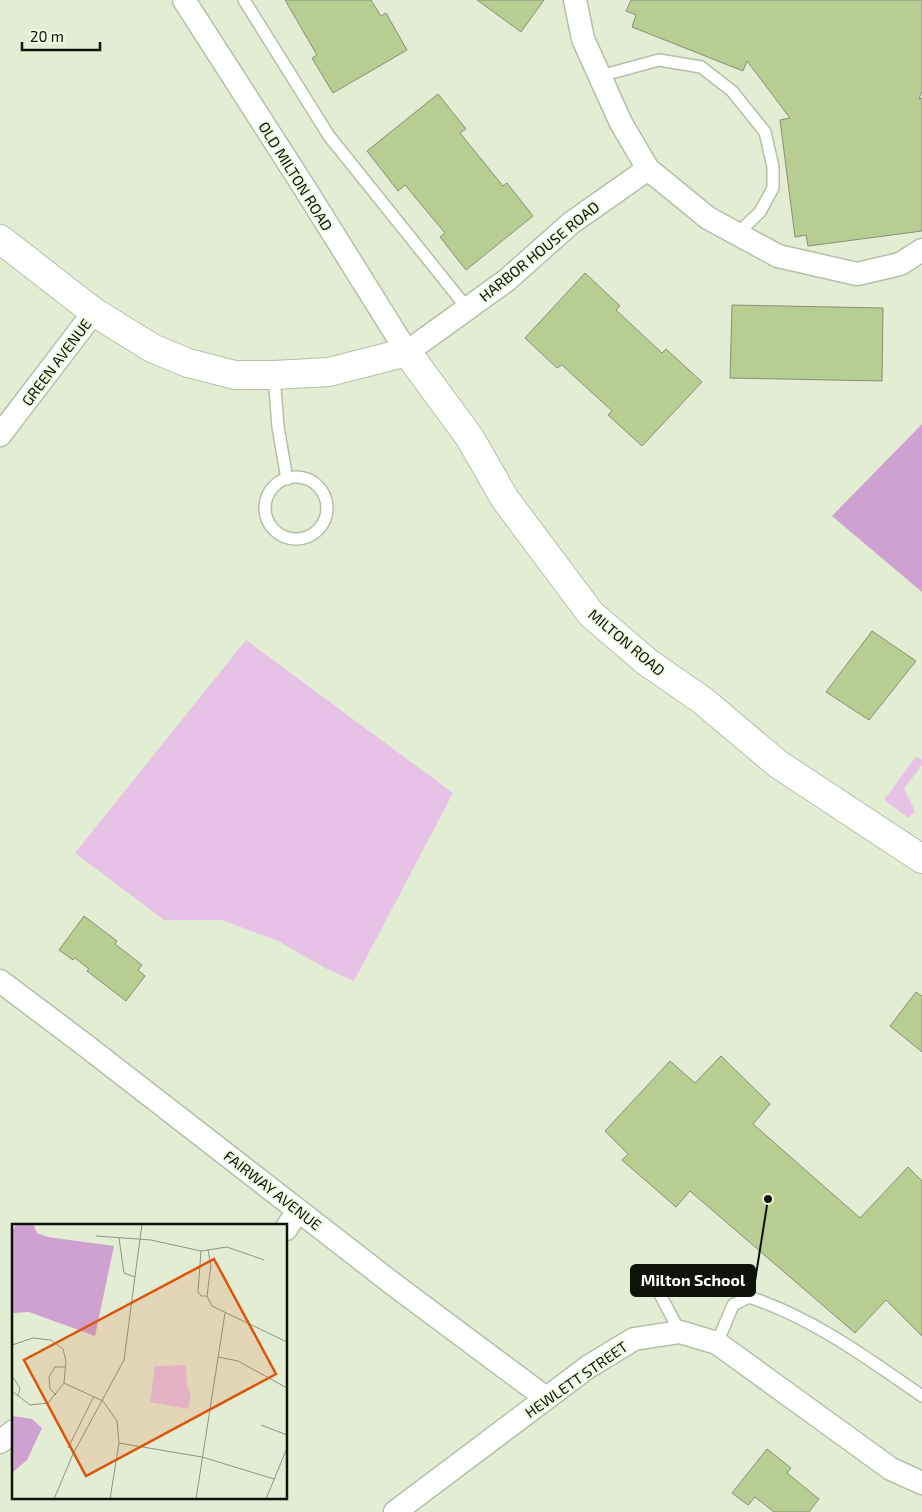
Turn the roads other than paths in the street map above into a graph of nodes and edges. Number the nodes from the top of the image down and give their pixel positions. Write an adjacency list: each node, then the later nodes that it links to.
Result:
1 (184, 0): 11 (street, OLD MILTON ROAD)
2 (244, 0): 9 (lane)
3 (575, 0): 4 (street)
4 (600, 76): 5 (street); 6 (lane)
5 (648, 169): 6 (street); 9 (street, HARBOR HOUSE ROAD)
6 (737, 234): 8 (street)
7 (0, 239): 10 (street)
8 (922, 250)
9 (467, 308): 11 (street, HARBOR HOUSE ROAD)
10 (94, 312): 12 (street); 13 (street, GREEN AVENUE)
11 (407, 352): 12 (street); 15 (street, MILTON ROAD)
12 (274, 375): 14 (lane)
13 (0, 435)
14 (287, 479): 14 (lane)
15 (922, 859)
16 (0, 981): 17 (street, FAIRWAY AVENUE)
17 (298, 1210): 18 (street); 23 (street, FAIRWAY AVENUE)
18 (288, 1226)
19 (649, 1274): 20 (lane)
20 (680, 1332): 21 (street, HEWLETT STREET); 23 (street, HEWLETT STREET)
21 (717, 1343): 22 (lane); 26 (street, HEWLETT STREET)
22 (922, 1396)
23 (546, 1398): 27 (street, HEWLETT STREET)
24 (12, 1433): 25 (street)
25 (0, 1442)
26 (922, 1483)
27 (395, 1512)

